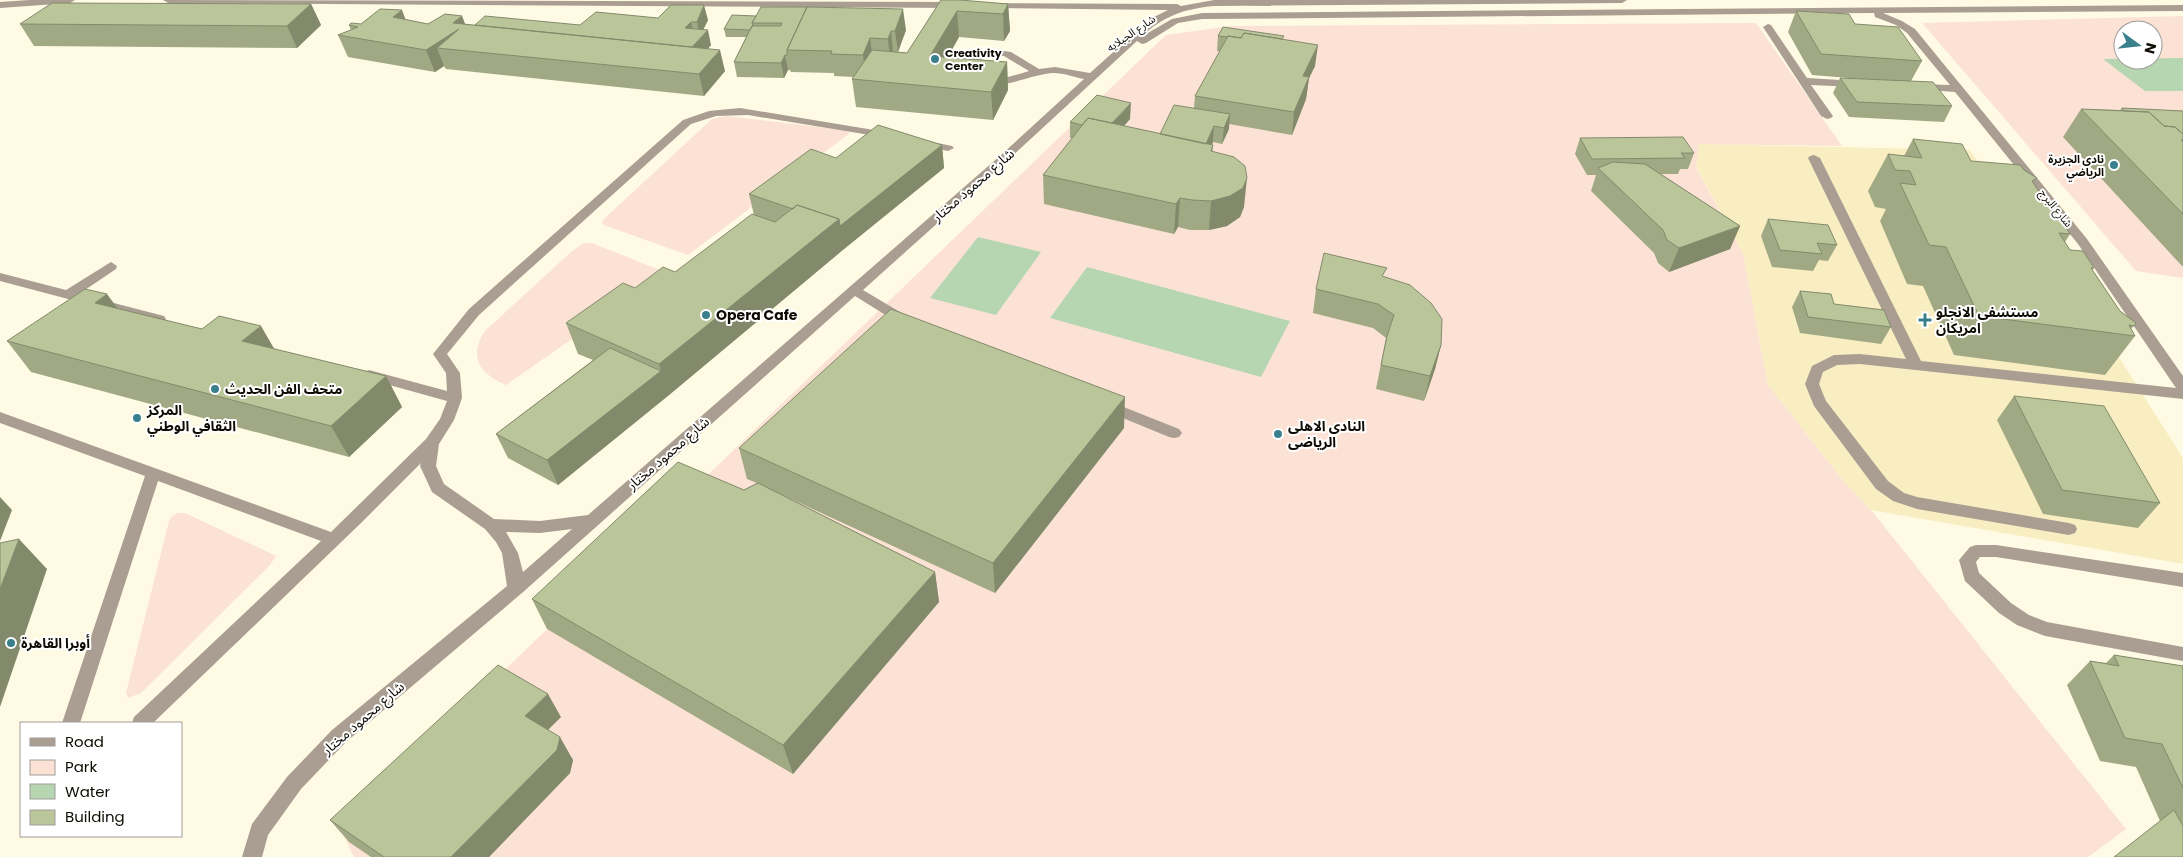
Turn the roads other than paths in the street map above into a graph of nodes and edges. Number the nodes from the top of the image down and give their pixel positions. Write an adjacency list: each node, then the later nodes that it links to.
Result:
1 (70, 0): 4 (street)
2 (168, 0): 5 (street)
3 (1622, 0): 7 (street, شارع الجبلايه)
4 (0, 5)
5 (963, 5)
6 (983, 5): 7 (street)
7 (1183, 7): 11 (street, شارع الجبلايه)
8 (2183, 8): 9 (street, شارع الجبلايه)
9 (1865, 12): 11 (street, شارع الجبلايه); 17 (street, شارع البرج)
10 (1768, 28): 14 (street)
11 (1107, 64): 13 (street, شارع محمود مختار)
12 (1037, 72): 12 (street); 13 (street)
13 (1093, 77): 23 (street, شارع محمود مختار)
14 (1804, 81): 15 (street); 18 (street)
15 (1869, 84)
16 (1907, 86): 17 (street)
17 (1958, 89): 29 (street, شارع البرج)
18 (1827, 116)
19 (948, 148): 31 (street)
20 (1814, 158): 27 (street)
21 (111, 266): 24 (street)
22 (4, 281): 24 (street)
23 (854, 290): 26 (street); 37 (street, شارع محمود مختار)
24 (68, 295): 25 (street)
25 (171, 322)
26 (917, 326)
27 (1915, 364): 30 (street); 39 (street)
28 (360, 372): 31 (street)
29 (2183, 387)
30 (2183, 394)
31 (455, 398): 35 (street)
32 (1092, 399): 34 (street)
33 (0, 417): 36 (street)
34 (1174, 433)
35 (431, 443): 38 (street); 40 (street)
36 (153, 474): 40 (street); 44 (street)
37 (591, 520): 38 (street); 42 (street, شارع محمود مختار)
38 (491, 525): 42 (street)
39 (2069, 528)
40 (333, 539): 45 (street)
41 (2183, 580): 43 (street)
42 (516, 588): 46 (street, شارع محمود مختار)
43 (2183, 654)
44 (71, 722)
45 (142, 722)
46 (252, 857)

